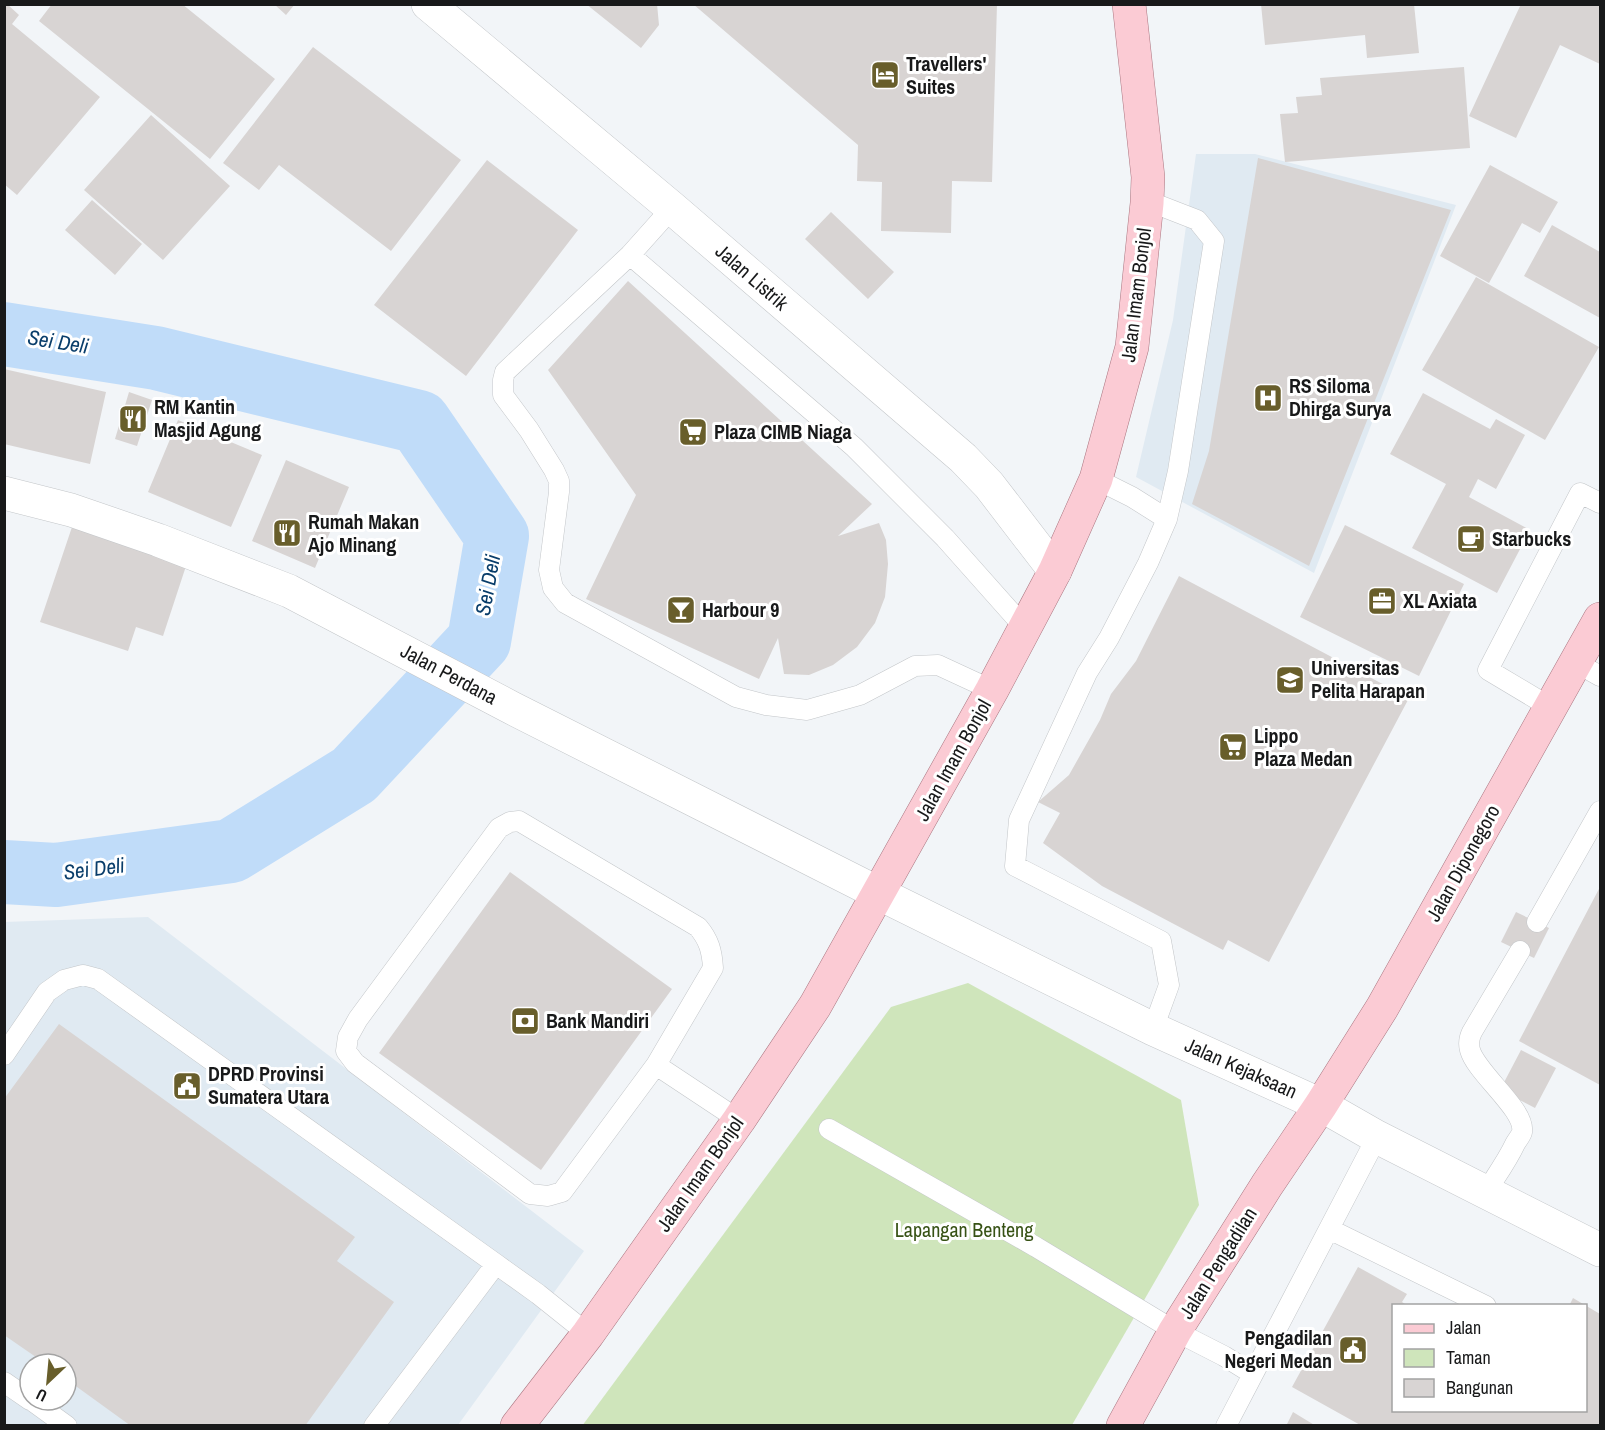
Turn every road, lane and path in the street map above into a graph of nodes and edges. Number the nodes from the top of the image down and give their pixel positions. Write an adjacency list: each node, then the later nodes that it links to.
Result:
1 (428, 4): 4 (main road, Jalan Listrik)
2 (1129, 4): 3 (main road, Jalan Imam Bonjol)
3 (1147, 203): 6 (main road, Jalan Imam Bonjol); 9 (lane)
4 (672, 208): 5 (lane); 10 (main road, Jalan Listrik)
5 (630, 255): 12 (lane); 14 (lane)
6 (1096, 479): 9 (lane); 10 (main road, Jalan Imam Bonjol)
7 (4, 493): 17 (main road, Jalan Perdana)
8 (1600, 503): 15 (lane)
9 (1167, 519): 20 (lane)
10 (1055, 571): 12 (main road, Jalan Imam Bonjol)
11 (1600, 619): 13 (main road, Jalan Diponegoro)
12 (1025, 628): 14 (main road, Jalan Imam Bonjol)
13 (1588, 669): 15 (main road, Jalan Diponegoro)
14 (992, 690): 17 (main road, Jalan Imam Bonjol)
15 (1550, 707): 23 (main road, Jalan Diponegoro)
16 (1600, 811): 18 (lane)
17 (878, 892): 20 (main road, Jalan Kejaksaan); 24 (main road, Jalan Imam Bonjol)
18 (1537, 922)
19 (1520, 951): 27 (lane)
20 (1153, 1029): 23 (main road, Jalan Kejaksaan)
21 (4, 1055): 30 (lane)
22 (656, 1065): 22 (lane); 24 (lane)
23 (1321, 1105): 26 (main road, Jalan Kejaksaan); 32 (main road, Jalan Pengadilan)
24 (739, 1119): 33 (main road, Jalan Imam Bonjol)
25 (829, 1129): 32 (lane)
26 (1377, 1137): 27 (main road, Jalan Kejaksaan); 28 (lane)
27 (1486, 1192): 29 (main road, Jalan Kejaksaan)
28 (1329, 1228): 31 (lane); 34 (lane)
29 (1600, 1250)
30 (496, 1264): 33 (lane); 39 (lane)
31 (1484, 1304)
32 (1174, 1331): 34 (lane); 41 (main road, Jalan Pengadilan)
33 (588, 1334): 40 (main road, Jalan Imam Bonjol)
34 (1253, 1374): 42 (lane)
35 (4, 1382): 36 (lane)
36 (18, 1392)
37 (48, 1412): 38 (lane)
38 (67, 1425)
39 (374, 1425)
40 (517, 1425)
41 (1123, 1425)
42 (1226, 1425)

